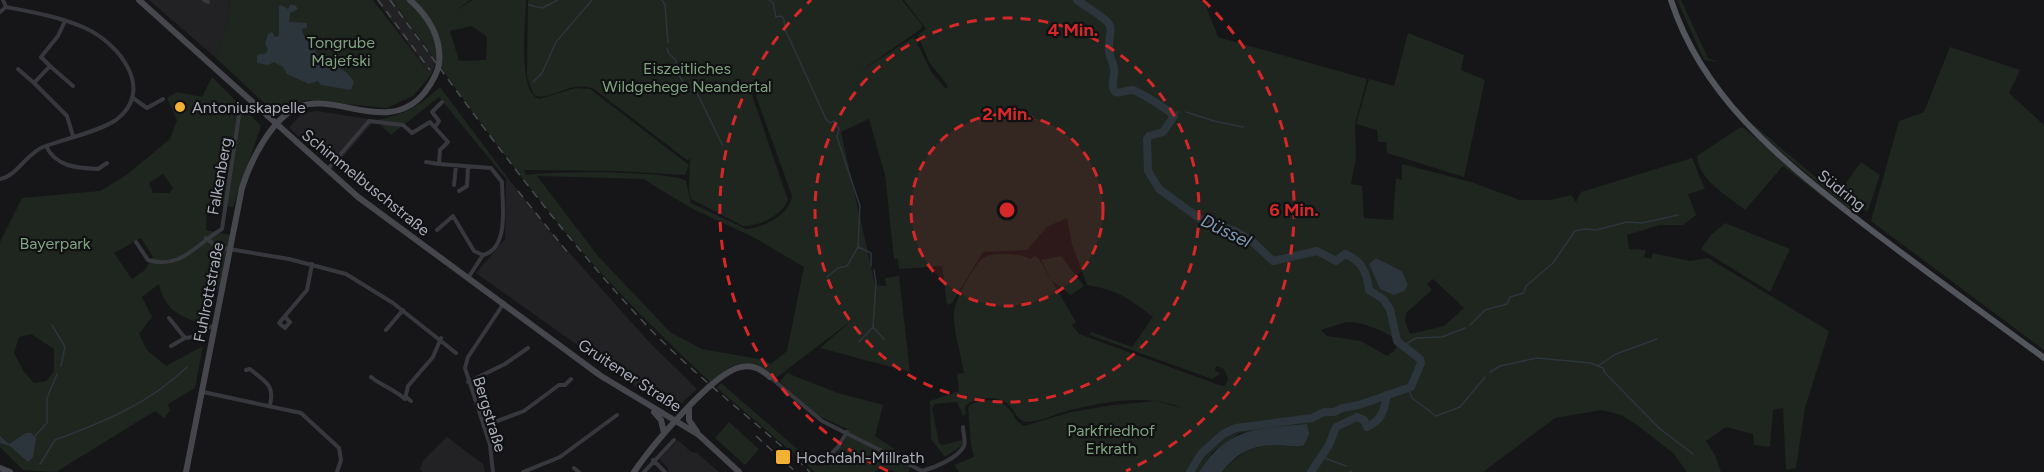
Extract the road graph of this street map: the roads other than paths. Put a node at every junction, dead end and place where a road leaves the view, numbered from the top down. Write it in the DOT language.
graph roads {
  1 [pos="3,0"];
  2 [pos="139,0"];
  3 [pos="410,0"];
  4 [pos="1671,0"];
  5 [pos="6,7"];
  6 [pos="0,12"];
  7 [pos="65,21"];
  8 [pos="50,66"];
  9 [pos="18,69"];
  10 [pos="34,83"];
  11 [pos="74,86"];
  12 [pos="133,98"];
  13 [pos="163,99"];
  14 [pos="442,102"];
  15 [pos="240,109"];
  16 [pos="277,126"];
  17 [pos="435,127"];
  18 [pos="73,136"];
  19 [pos="46,146"];
  20 [pos="426,162"];
  21 [pos="107,163"];
  22 [pos="439,164"];
  23 [pos="456,165"];
  24 [pos="468,166"];
  25 [pos="326,170"];
  26 [pos="0,179"];
  27 [pos="454,185"];
  28 [pos="459,190"];
  29 [pos="437,230"];
  30 [pos="206,238"];
  31 [pos="136,242"];
  32 [pos="231,248"];
  33 [pos="483,255"];
  34 [pos="312,264"];
  35 [pos="468,278"];
  36 [pos="504,303"];
  37 [pos="403,310"];
  38 [pos="285,317"];
  39 [pos="169,318"];
  40 [pos="216,326"];
  41 [pos="386,330"];
  42 [pos="185,338"];
  43 [pos="441,338"];
  44 [pos="171,346"];
  45 [pos="528,348"];
  46 [pos="456,353"];
  47 [pos="2044,358"];
  48 [pos="246,370"];
  49 [pos="371,377"];
  50 [pos="770,377"];
  51 [pos="571,379"];
  52 [pos="468,382"];
  53 [pos="203,392"];
  54 [pos="406,397"];
  55 [pos="411,401"];
  56 [pos="270,405"];
  57 [pos="651,408"];
  58 [pos="689,408"];
  59 [pos="617,415"];
  60 [pos="675,421"];
  61 [pos="484,426"];
  62 [pos="963,427"];
  63 [pos="847,432"];
  64 [pos="664,433"];
  65 [pos="699,435"];
  66 [pos="674,440"];
  67 [pos="818,458"];
  68 [pos="653,460"];
  69 [pos="0,468"];
  70 [pos="574,468"];
  71 [pos="915,470"];
  72 [pos="10,472"];
  73 [pos="186,472"];
  74 [pos="337,472"];
  75 [pos="493,472"];
  76 [pos="523,472"];
  77 [pos="579,472"];
  78 [pos="634,472"];
  79 [pos="644,472"];
  80 [pos="665,472"];
  81 [pos="739,472"];
  1 -- 5 [label="street"];
  2 -- 16 [label="main road, Schimmelbuschstraße"];
  3 -- 16 [label="main road, Fuhlrottstraße"];
  4 -- 47 [label="main road, Südring"];
  5 -- 6 [label="street"];
  5 -- 7 [label="street"];
  7 -- 8 [label="street"];
  7 -- 12 [label="street"];
  8 -- 10 [label="street"];
  8 -- 11 [label="street"];
  9 -- 10 [label="street"];
  10 -- 18 [label="street"];
  12 -- 13 [label="street"];
  12 -- 18 [label="street"];
  14 -- 17 [label="street"];
  15 -- 30 [label="street, Falkenberg"];
  16 -- 25 [label="main road, Schimmelbuschstraße"];
  16 -- 32 [label="main road, Fuhlrottstraße"];
  17 -- 22 [label="street"];
  17 -- 25 [label="street"];
  18 -- 19 [label="street"];
  19 -- 21 [label="street"];
  19 -- 26 [label="street"];
  20 -- 22 [label="street"];
  22 -- 23 [label="street"];
  23 -- 24 [label="street"];
  23 -- 27 [label="street"];
  24 -- 28 [label="street"];
  24 -- 33 [label="street"];
  25 -- 35 [label="main road, Schimmelbuschstraße"];
  29 -- 33 [label="street"];
  30 -- 31 [label="street, Falkenberg"];
  30 -- 32 [label="street, Falkenberg"];
  32 -- 34 [label="street, Falkenberg"];
  32 -- 40 [label="main road, Fuhlrottstraße"];
  33 -- 35 [label="street"];
  34 -- 37 [label="street, Falkenberg"];
  34 -- 38 [label="street"];
  35 -- 36 [label="main road, Schimmelbuschstraße"];
  36 -- 52 [label="street, Bergstraße"];
  36 -- 57 [label="main road, Gruitener Straße"];
  37 -- 41 [label="street"];
  37 -- 43 [label="street, Falkenberg"];
  39 -- 42 [label="street"];
  40 -- 42 [label="street"];
  40 -- 53 [label="main road, Fuhlrottstraße"];
  42 -- 44 [label="street"];
  43 -- 46 [label="street, Falkenberg"];
  43 -- 54 [label="street"];
  45 -- 52 [label="street"];
  48 -- 56 [label="street"];
  49 -- 54 [label="street"];
  50 -- 58 [label="main road"];
  50 -- 63 [label="street"];
  51 -- 61 [label="street"];
  52 -- 61 [label="street, Bergstraße"];
  53 -- 56 [label="street"];
  53 -- 73 [label="main road, Fuhlrottstraße"];
  54 -- 55 [label="street"];
  56 -- 74 [label="street"];
  57 -- 60 [label="main road, Gruitener Straße"];
  57 -- 64 [label="main road"];
  58 -- 60 [label="main road"];
  58 -- 65 [label="main road"];
  59 -- 76 [label="street"];
  60 -- 64 [label="main road"];
  60 -- 65 [label="main road, Gruitener Straße"];
  61 -- 75 [label="street, Bergstraße"];
  62 -- 71 [label="street"];
  63 -- 67 [label="street"];
  63 -- 71 [label="street"];
  64 -- 78 [label="main road"];
  65 -- 81 [label="main road, Gruitener Straße"];
  66 -- 68 [label="street"];
  68 -- 79 [label="street"];
  68 -- 80 [label="street"];
  69 -- 72 [label="main road"];
  70 -- 77 [label="street"];
}
